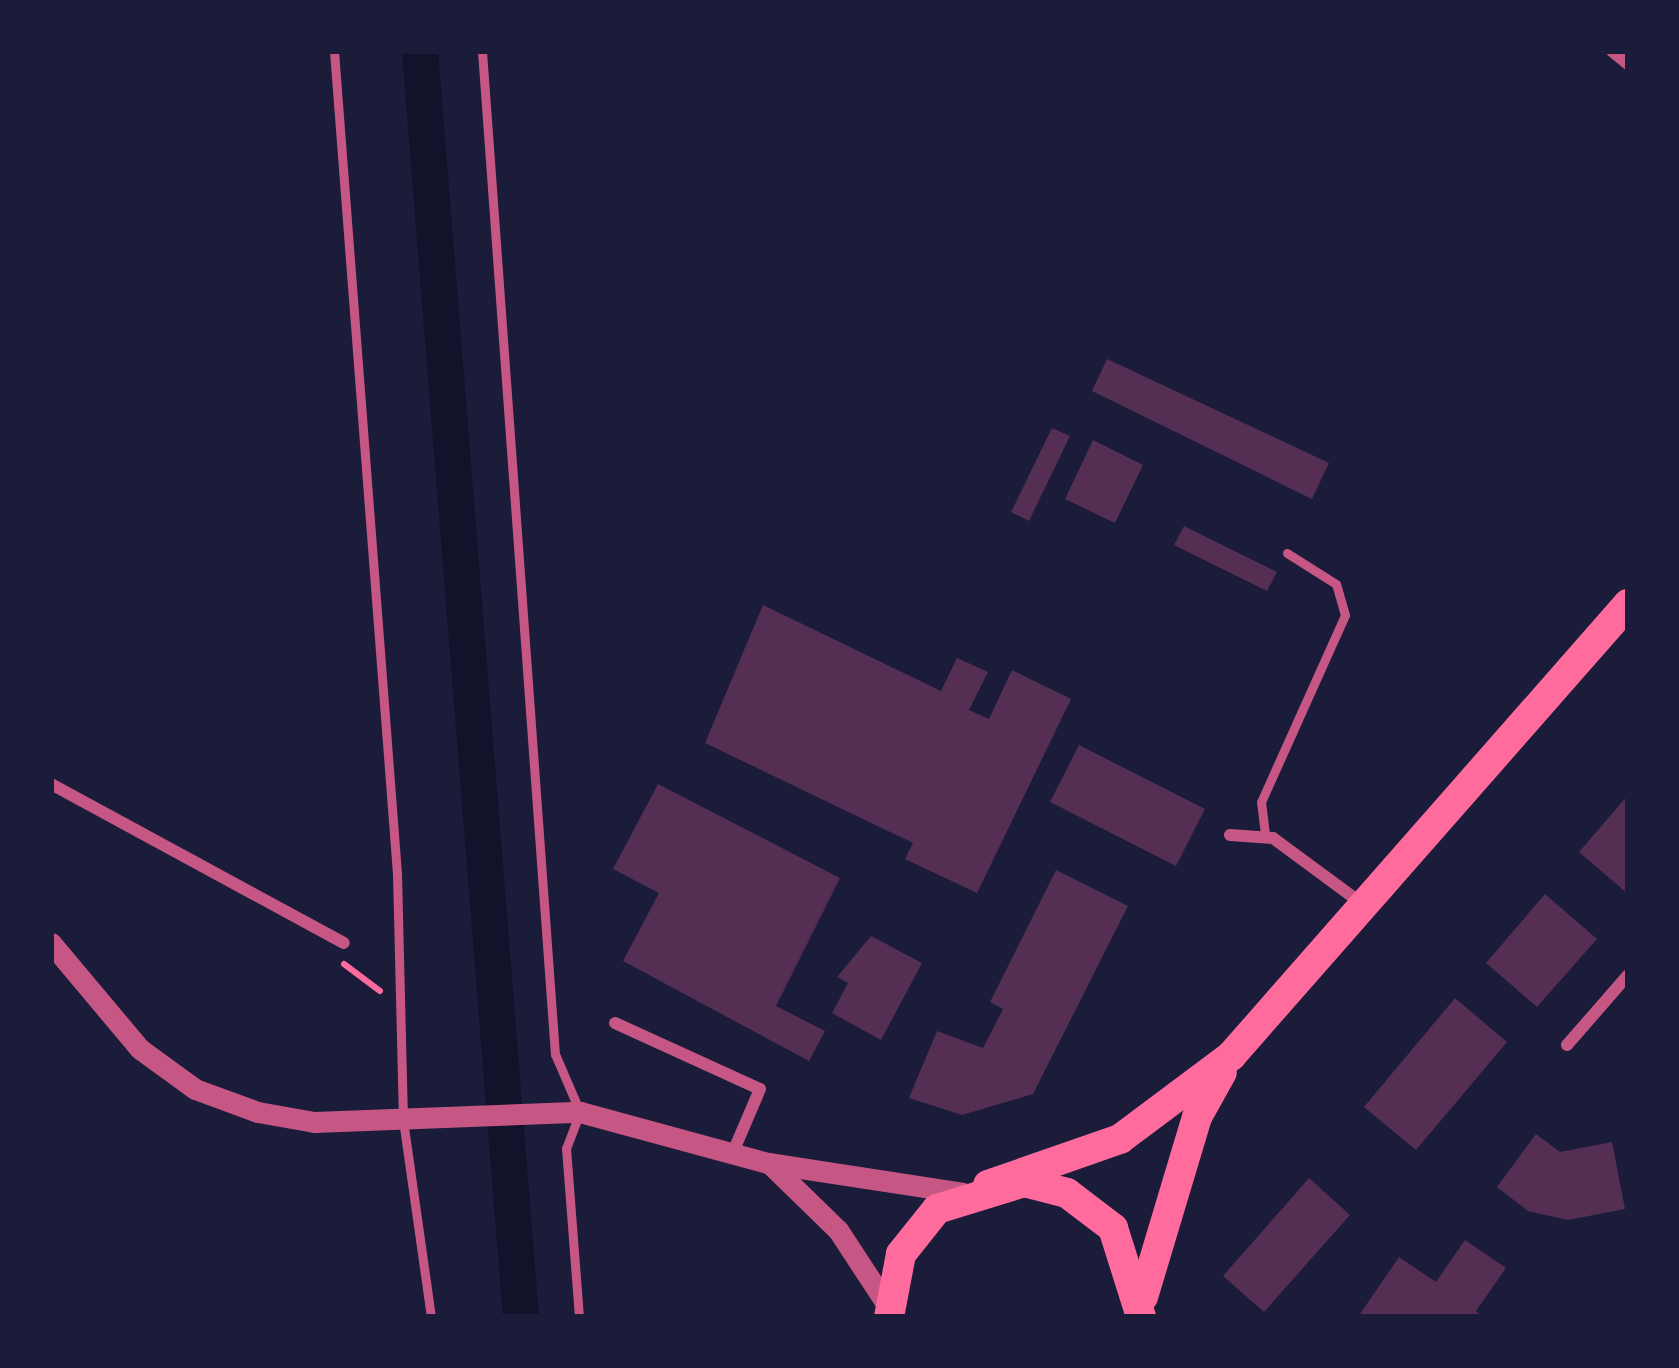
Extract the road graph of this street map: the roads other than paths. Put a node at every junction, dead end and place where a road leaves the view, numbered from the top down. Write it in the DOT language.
graph roads {
  1 [pos="334,51"];
  2 [pos="482,51"];
  3 [pos="1612,51"];
  4 [pos="1628,64"];
  5 [pos="1287,553"];
  6 [pos="1628,604"];
  7 [pos="51,784"];
  8 [pos="1265,834"];
  9 [pos="1230,835"];
  10 [pos="1365,906"];
  11 [pos="340,941"];
  12 [pos="51,944"];
  13 [pos="1628,975"];
  14 [pos="615,1023"];
  15 [pos="1568,1046"];
  16 [pos="1231,1056"];
  17 [pos="580,1112"];
  18 [pos="403,1120"];
  19 [pos="734,1150"];
  20 [pos="768,1163"];
  21 [pos="975,1189"];
  22 [pos="1142,1309"];
  23 [pos="889,1312"];
  24 [pos="431,1317"];
  25 [pos="579,1317"];
  1 -- 18 [label="lane"];
  2 -- 17 [label="lane"];
  3 -- 4 [label="street"];
  5 -- 8 [label="lane"];
  6 -- 10 [label="main road"];
  7 -- 11 [label="street"];
  8 -- 9 [label="street"];
  8 -- 10 [label="street"];
  10 -- 16 [label="main road"];
  12 -- 18 [label="street"];
  13 -- 15 [label="street"];
  14 -- 19 [label="street"];
  16 -- 21 [label="main road"];
  16 -- 22 [label="main road"];
  17 -- 18 [label="street"];
  17 -- 19 [label="street"];
  17 -- 25 [label="lane"];
  18 -- 24 [label="lane"];
  19 -- 20 [label="street"];
  20 -- 21 [label="street"];
  20 -- 23 [label="street"];
  21 -- 22 [label="main road"];
  21 -- 23 [label="main road"];
}
